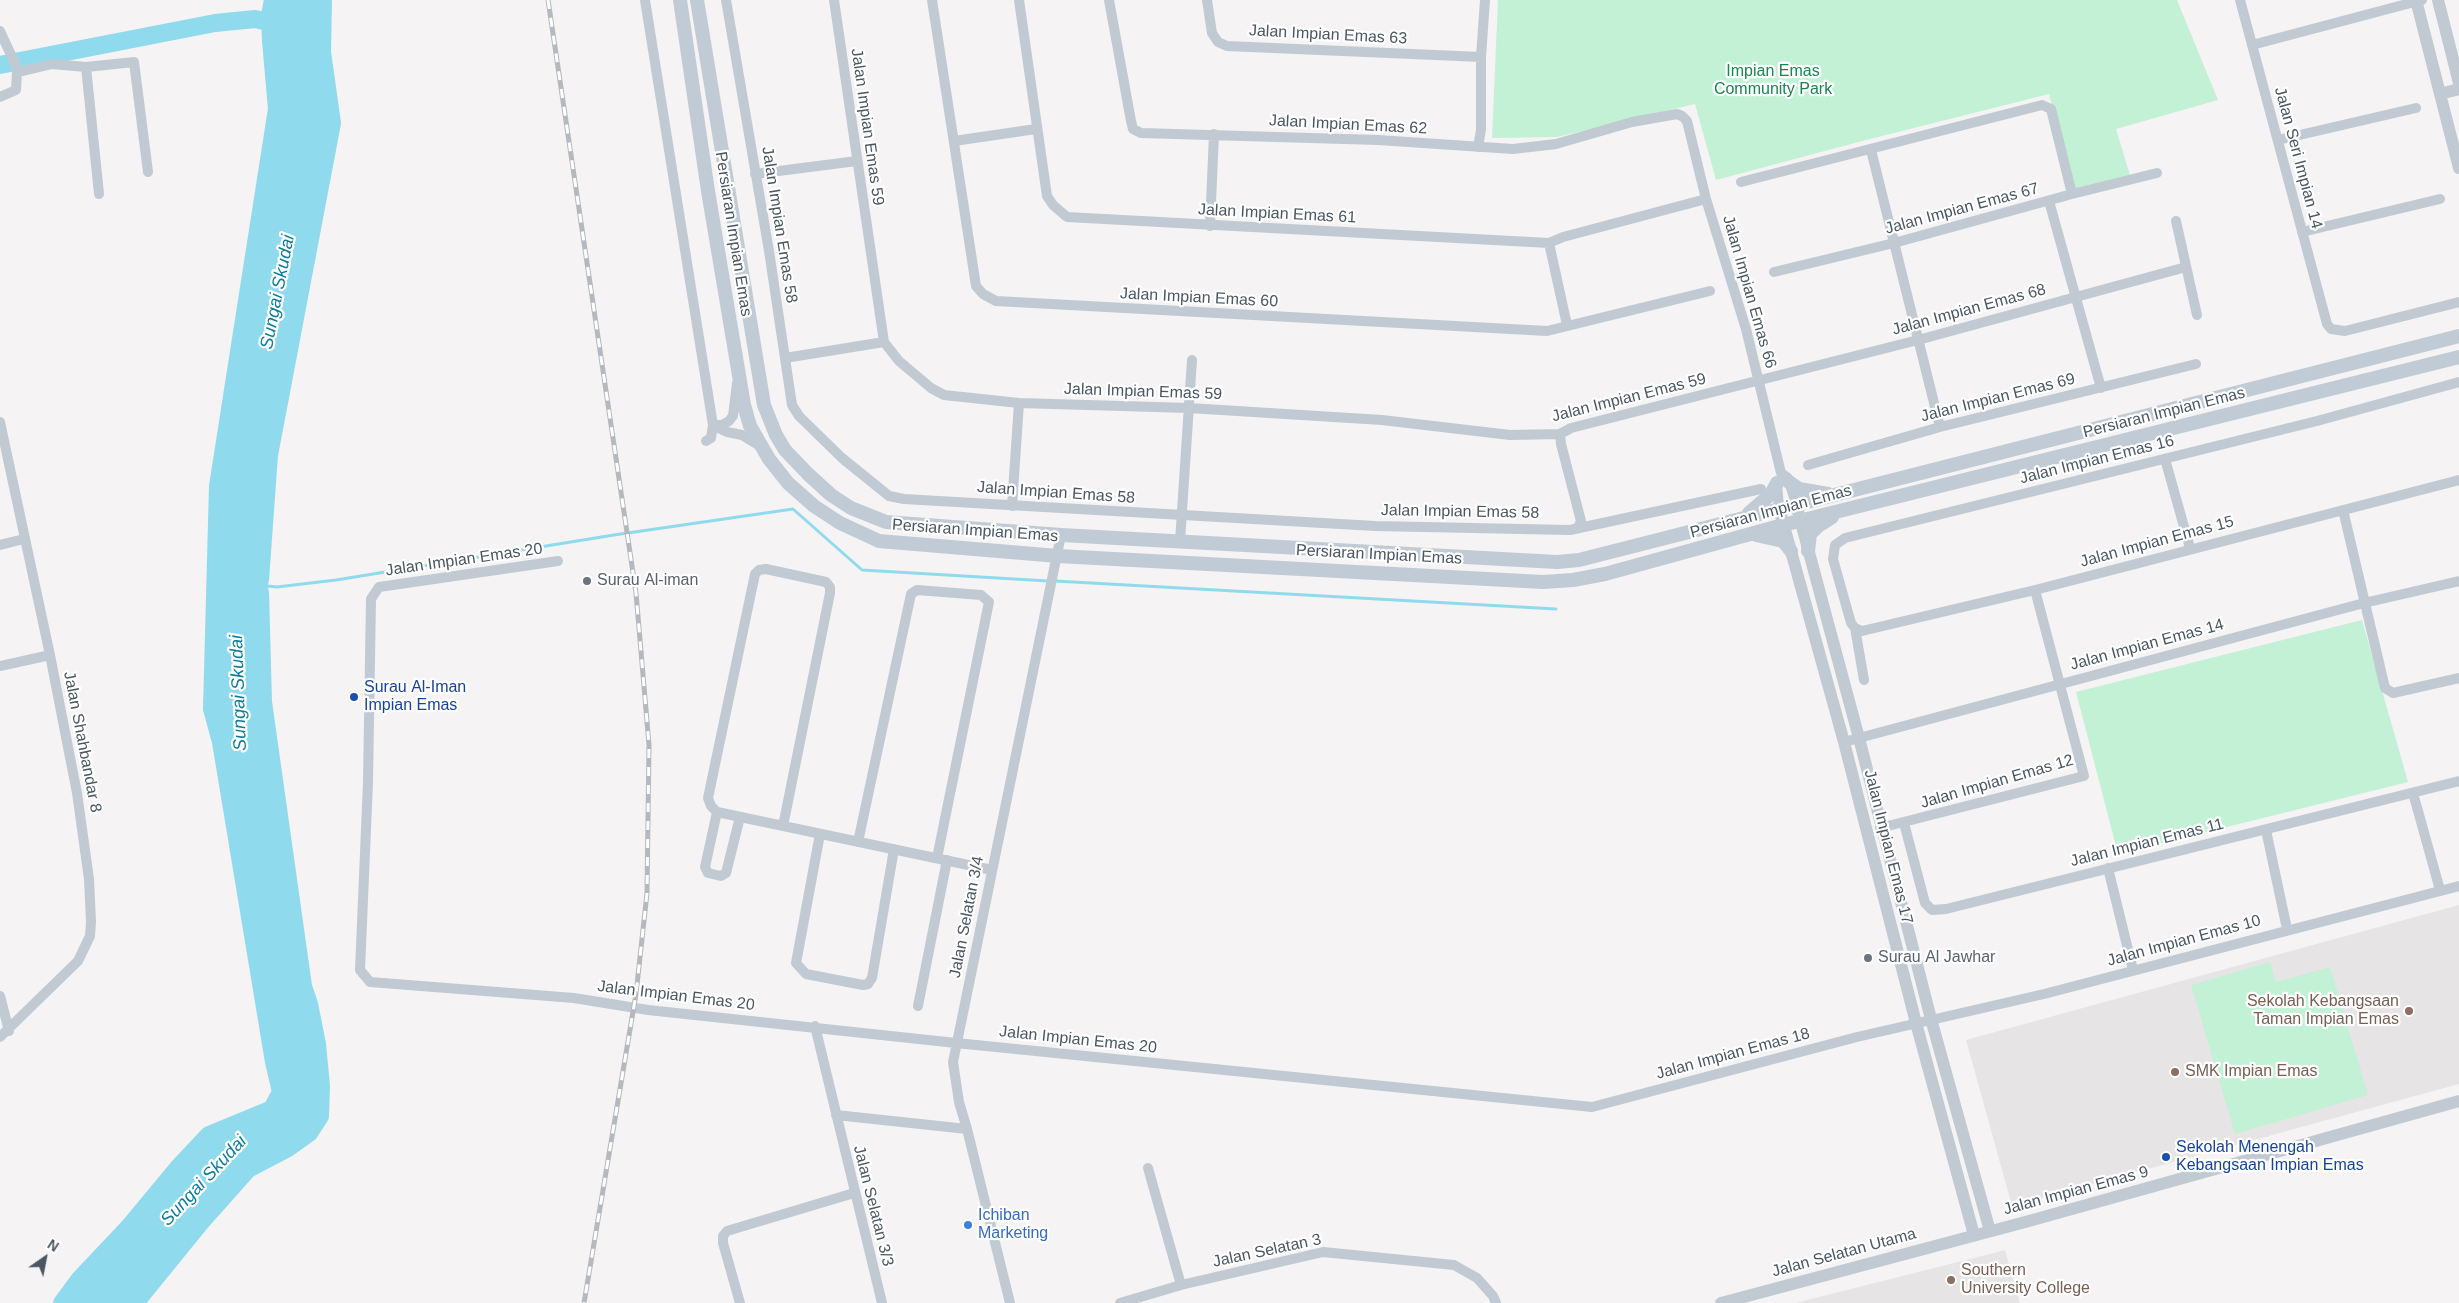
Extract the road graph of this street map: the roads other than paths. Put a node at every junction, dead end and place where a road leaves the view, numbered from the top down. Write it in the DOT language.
graph roads {
  1 [pos="645,0"];
  2 [pos="680,0"];
  3 [pos="697,0"];
  4 [pos="726,0"];
  5 [pos="834,0"];
  6 [pos="932,0"];
  7 [pos="1019,0"];
  8 [pos="1110,0"];
  9 [pos="1207,0"];
  10 [pos="1485,0"];
  11 [pos="2240,0"];
  12 [pos="2418,0"];
  13 [pos="2438,0"];
  14 [pos="0,31"];
  15 [pos="2252,45"];
  16 [pos="1481,57"];
  17 [pos="86,67"];
  18 [pos="16,69"];
  19 [pos="2459,83"];
  20 [pos="2459,89"];
  21 [pos="2440,94"];
  22 [pos="0,97"];
  23 [pos="2416,108"];
  24 [pos="1687,121"];
  25 [pos="1036,129"];
  26 [pos="2455,133"];
  27 [pos="1214,134"];
  28 [pos="2278,140"];
  29 [pos="954,141"];
  30 [pos="1478,147"];
  31 [pos="1871,150"];
  32 [pos="856,161"];
  33 [pos="2459,168"];
  34 [pos="148,172"];
  35 [pos="2157,173"];
  36 [pos="755,174"];
  37 [pos="1741,182"];
  38 [pos="99,194"];
  39 [pos="2072,194"];
  40 [pos="1706,199"];
  41 [pos="2440,199"];
  42 [pos="2050,201"];
  43 [pos="2176,221"];
  44 [pos="1210,226"];
  45 [pos="2302,232"];
  46 [pos="1549,243"];
  47 [pos="1894,243"];
  48 [pos="2186,267"];
  49 [pos="1774,272"];
  50 [pos="1710,291"];
  51 [pos="2076,297"];
  52 [pos="2459,302"];
  53 [pos="2197,315"];
  54 [pos="1567,325"];
  55 [pos="2459,336"];
  56 [pos="1918,340"];
  57 [pos="884,342"];
  58 [pos="2459,357"];
  59 [pos="785,358"];
  60 [pos="1192,360"];
  61 [pos="2196,364"];
  62 [pos="738,369"];
  63 [pos="1759,381"];
  64 [pos="2459,382"];
  65 [pos="2100,388"];
  66 [pos="1019,403"];
  67 [pos="1189,408"];
  68 [pos="0,422"];
  69 [pos="713,425"];
  70 [pos="1940,427"];
  71 [pos="1560,434"];
  72 [pos="706,441"];
  73 [pos="763,449"];
  74 [pos="2165,458"];
  75 [pos="1808,465"];
  76 [pos="1782,479"];
  77 [pos="2459,480"];
  78 [pos="1761,489"];
  79 [pos="1836,494"];
  80 [pos="1796,504"];
  81 [pos="1012,506"];
  82 [pos="1779,508"];
  83 [pos="1843,510"];
  84 [pos="2343,510"];
  85 [pos="1182,516"];
  86 [pos="1742,518"];
  87 [pos="1800,521"];
  88 [pos="1783,525"];
  89 [pos="1578,528"];
  90 [pos="1753,534"];
  91 [pos="1061,536"];
  92 [pos="24,538"];
  93 [pos="1180,541"];
  94 [pos="0,545"];
  95 [pos="2190,548"];
  96 [pos="1791,551"];
  97 [pos="1808,551"];
  98 [pos="1058,556"];
  99 [pos="558,561"];
  100 [pos="2459,581"];
  101 [pos="2035,590"];
  102 [pos="2364,603"];
  103 [pos="1859,630"];
  104 [pos="50,655"];
  105 [pos="0,666"];
  106 [pos="2459,678"];
  107 [pos="1864,680"];
  108 [pos="2061,684"];
  109 [pos="1859,738"];
  110 [pos="1844,742"];
  111 [pos="2459,781"];
  112 [pos="2413,793"];
  113 [pos="717,812"];
  114 [pos="740,816"];
  115 [pos="1904,823"];
  116 [pos="783,826"];
  117 [pos="1880,828"];
  118 [pos="2266,830"];
  119 [pos="820,834"];
  120 [pos="858,842"];
  121 [pos="894,849"];
  122 [pos="942,859"];
  123 [pos="2108,868"];
  124 [pos="992,870"];
  125 [pos="2459,886"];
  126 [pos="2440,890"];
  127 [pos="2287,929"];
  128 [pos="2133,970"];
  129 [pos="0,996"];
  130 [pos="918,1006"];
  131 [pos="1931,1019"];
  132 [pos="1916,1023"];
  133 [pos="815,1026"];
  134 [pos="4,1034"];
  135 [pos="956,1043"];
  136 [pos="2459,1101"];
  137 [pos="1557,1103"];
  138 [pos="836,1115"];
  139 [pos="967,1128"];
  140 [pos="1148,1168"];
  141 [pos="854,1193"];
  142 [pos="1990,1231"];
  143 [pos="1974,1235"];
  144 [pos="1181,1285"];
  145 [pos="740,1303"];
  146 [pos="882,1303"];
  147 [pos="1010,1303"];
  148 [pos="1120,1303"];
  149 [pos="1496,1303"];
  150 [pos="1721,1303"];
  1 -- 69 [label="street"];
  2 -- 62 [label="main road, Persiaran Impian Emas"];
  3 -- 91 [label="main road, Persiaran Impian Emas"];
  4 -- 36 [label="street, Jalan Impian Emas 58"];
  5 -- 32 [label="street, Jalan Impian Emas 59"];
  6 -- 29 [label="street, Jalan Impian Emas 60"];
  7 -- 25 [label="street, Jalan Impian Emas 61"];
  8 -- 27 [label="street, Jalan Impian Emas 62"];
  9 -- 16 [label="street, Jalan Impian Emas 63"];
  10 -- 16 [label="street"];
  11 -- 15 [label="street, Jalan Seri Impian 14"];
  12 -- 15 [label="street"];
  12 -- 21 [label="street"];
  13 -- 19 [label="street"];
  14 -- 18 [label="street"];
  15 -- 28 [label="street, Jalan Seri Impian 14"];
  16 -- 30 [label="street"];
  17 -- 18 [label="street"];
  17 -- 34 [label="street"];
  17 -- 38 [label="street"];
  18 -- 22 [label="street"];
  20 -- 21 [label="street"];
  21 -- 26 [label="street"];
  23 -- 28 [label="street"];
  24 -- 30 [label="street, Jalan Impian Emas 62"];
  24 -- 40 [label="street, Jalan Impian Emas 66"];
  25 -- 29 [label="street"];
  25 -- 44 [label="street, Jalan Impian Emas 61"];
  26 -- 33 [label="street"];
  27 -- 30 [label="street, Jalan Impian Emas 62"];
  27 -- 44 [label="street"];
  28 -- 45 [label="street, Jalan Seri Impian 14"];
  29 -- 54 [label="street, Jalan Impian Emas 60"];
  31 -- 37 [label="street"];
  31 -- 39 [label="street"];
  31 -- 47 [label="street"];
  32 -- 36 [label="street"];
  32 -- 57 [label="street, Jalan Impian Emas 59"];
  35 -- 39 [label="street, Jalan Impian Emas 67"];
  36 -- 59 [label="street, Jalan Impian Emas 58"];
  39 -- 42 [label="street, Jalan Impian Emas 67"];
  40 -- 46 [label="street, Jalan Impian Emas 61"];
  40 -- 63 [label="street, Jalan Impian Emas 66"];
  41 -- 45 [label="street"];
  42 -- 47 [label="street, Jalan Impian Emas 67"];
  42 -- 51 [label="street"];
  43 -- 48 [label="street"];
  44 -- 46 [label="street, Jalan Impian Emas 61"];
  45 -- 52 [label="street, Jalan Seri Impian 14"];
  46 -- 54 [label="street"];
  47 -- 49 [label="street, Jalan Impian Emas 67"];
  47 -- 56 [label="street"];
  48 -- 51 [label="street, Jalan Impian Emas 68"];
  48 -- 53 [label="street"];
  50 -- 54 [label="street, Jalan Impian Emas 60"];
  51 -- 56 [label="street, Jalan Impian Emas 68"];
  51 -- 65 [label="street"];
  55 -- 79 [label="main road, Persiaran Impian Emas"];
  56 -- 63 [label="street, Jalan Impian Emas 68"];
  56 -- 70 [label="street"];
  57 -- 59 [label="street"];
  57 -- 66 [label="street, Jalan Impian Emas 59"];
  58 -- 83 [label="main road, Persiaran Impian Emas"];
  59 -- 81 [label="street, Jalan Impian Emas 58"];
  60 -- 67 [label="street"];
  61 -- 65 [label="street, Jalan Impian Emas 69"];
  62 -- 69 [label="street"];
  62 -- 73 [label="main road, Persiaran Impian Emas"];
  63 -- 71 [label="street, Jalan Impian Emas 59"];
  63 -- 76 [label="street, Jalan Impian Emas 66"];
  64 -- 74 [label="street, Jalan Impian Emas 16"];
  65 -- 70 [label="street, Jalan Impian Emas 69"];
  66 -- 67 [label="street, Jalan Impian Emas 59"];
  66 -- 81 [label="street"];
  67 -- 71 [label="street, Jalan Impian Emas 59"];
  67 -- 85 [label="street"];
  68 -- 92 [label="street, Jalan Shahbandar 8"];
  69 -- 72 [label="street"];
  69 -- 73 [label="street"];
  70 -- 75 [label="street, Jalan Impian Emas 69"];
  71 -- 89 [label="street"];
  73 -- 98 [label="main road, Persiaran Impian Emas"];
  74 -- 95 [label="street"];
  74 -- 103 [label="street, Jalan Impian Emas 16"];
  76 -- 79 [label="main road"];
  76 -- 80 [label="street, Jalan Impian Emas 66"];
  76 -- 82 [label="street, Jalan Impian Emas 66"];
  76 -- 86 [label="main road"];
  77 -- 84 [label="street, Jalan Impian Emas 15"];
  78 -- 89 [label="street, Jalan Impian Emas 58"];
  79 -- 80 [label="main road, Persiaran Impian Emas"];
  80 -- 82 [label="main road, Persiaran Impian Emas"];
  80 -- 87 [label="street, Jalan Impian Emas 17"];
  81 -- 85 [label="street, Jalan Impian Emas 58"];
  82 -- 86 [label="main road, Persiaran Impian Emas"];
  82 -- 88 [label="street, Jalan Impian Emas 17"];
  83 -- 87 [label="main road, Persiaran Impian Emas"];
  83 -- 97 [label="main road"];
  84 -- 95 [label="street, Jalan Impian Emas 15"];
  84 -- 102 [label="street"];
  85 -- 89 [label="street, Jalan Impian Emas 58"];
  85 -- 93 [label="street"];
  86 -- 93 [label="main road, Persiaran Impian Emas"];
  87 -- 88 [label="main road, Persiaran Impian Emas"];
  87 -- 97 [label="street, Jalan Impian Emas 17"];
  88 -- 90 [label="main road, Persiaran Impian Emas"];
  88 -- 96 [label="street, Jalan Impian Emas 17"];
  90 -- 96 [label="main road"];
  90 -- 98 [label="main road, Persiaran Impian Emas"];
  91 -- 93 [label="main road, Persiaran Impian Emas"];
  91 -- 98 [label="street, Jalan Selatan 3/4"];
  92 -- 94 [label="street"];
  92 -- 104 [label="street, Jalan Shahbandar 8"];
  95 -- 101 [label="street, Jalan Impian Emas 15"];
  96 -- 110 [label="street, Jalan Impian Emas 17"];
  97 -- 109 [label="street, Jalan Impian Emas 17"];
  98 -- 124 [label="street, Jalan Selatan 3/4"];
  99 -- 133 [label="street, Jalan Impian Emas 20"];
  100 -- 102 [label="street, Jalan Impian Emas 14"];
  101 -- 103 [label="street, Jalan Impian Emas 15"];
  101 -- 108 [label="street, Jalan Impian Emas 12"];
  102 -- 106 [label="street"];
  102 -- 108 [label="street, Jalan Impian Emas 14"];
  103 -- 107 [label="street, Jalan Impian Emas 16"];
  104 -- 105 [label="street"];
  104 -- 134 [label="street, Jalan Shahbandar 8"];
  108 -- 109 [label="street, Jalan Impian Emas 14"];
  108 -- 115 [label="street, Jalan Impian Emas 12"];
  109 -- 110 [label="street, Jalan Impian Emas 14"];
  109 -- 117 [label="street, Jalan Impian Emas 17"];
  110 -- 132 [label="street, Jalan Impian Emas 17"];
  111 -- 112 [label="street, Jalan Impian Emas 11"];
  112 -- 118 [label="street, Jalan Impian Emas 11"];
  112 -- 126 [label="street"];
  113 -- 114 [label="street"];
  113 -- 114 [label="street"];
  113 -- 116 [label="street"];
  114 -- 116 [label="street"];
  115 -- 117 [label="street, Jalan Impian Emas 12"];
  115 -- 123 [label="street, Jalan Impian Emas 11"];
  116 -- 119 [label="street"];
  117 -- 131 [label="street, Jalan Impian Emas 17"];
  118 -- 123 [label="street, Jalan Impian Emas 11"];
  118 -- 127 [label="street"];
  119 -- 120 [label="street"];
  119 -- 121 [label="street"];
  120 -- 121 [label="street"];
  120 -- 122 [label="street"];
  121 -- 122 [label="street"];
  122 -- 124 [label="street"];
  122 -- 130 [label="street"];
  123 -- 128 [label="street"];
  124 -- 135 [label="street, Jalan Selatan 3/4"];
  125 -- 126 [label="street, Jalan Impian Emas 10"];
  126 -- 127 [label="street, Jalan Impian Emas 10"];
  127 -- 128 [label="street, Jalan Impian Emas 10"];
  128 -- 131 [label="street, Jalan Impian Emas 10"];
  129 -- 134 [label="street"];
  131 -- 132 [label="street, Jalan Impian Emas 10"];
  131 -- 142 [label="street, Jalan Impian Emas 17"];
  132 -- 137 [label="street, Jalan Impian Emas 18"];
  132 -- 143 [label="street, Jalan Impian Emas 17"];
  133 -- 135 [label="street, Jalan Impian Emas 20"];
  133 -- 138 [label="street, Jalan Selatan 3/3"];
  135 -- 137 [label="street, Jalan Impian Emas 20"];
  135 -- 139 [label="street, Jalan Selatan 3/4"];
  136 -- 142 [label="street, Jalan Impian Emas 9"];
  138 -- 139 [label="street"];
  138 -- 141 [label="street, Jalan Selatan 3/3"];
  139 -- 147 [label="street, Jalan Selatan 3/4"];
  140 -- 144 [label="street"];
  141 -- 145 [label="street"];
  141 -- 146 [label="street, Jalan Selatan 3/3"];
  142 -- 143 [label="street, Jalan Impian Emas 9"];
  143 -- 150 [label="street, Jalan Selatan Utama"];
  144 -- 148 [label="street, Jalan Selatan 3"];
  144 -- 149 [label="street, Jalan Selatan 3"];
}
